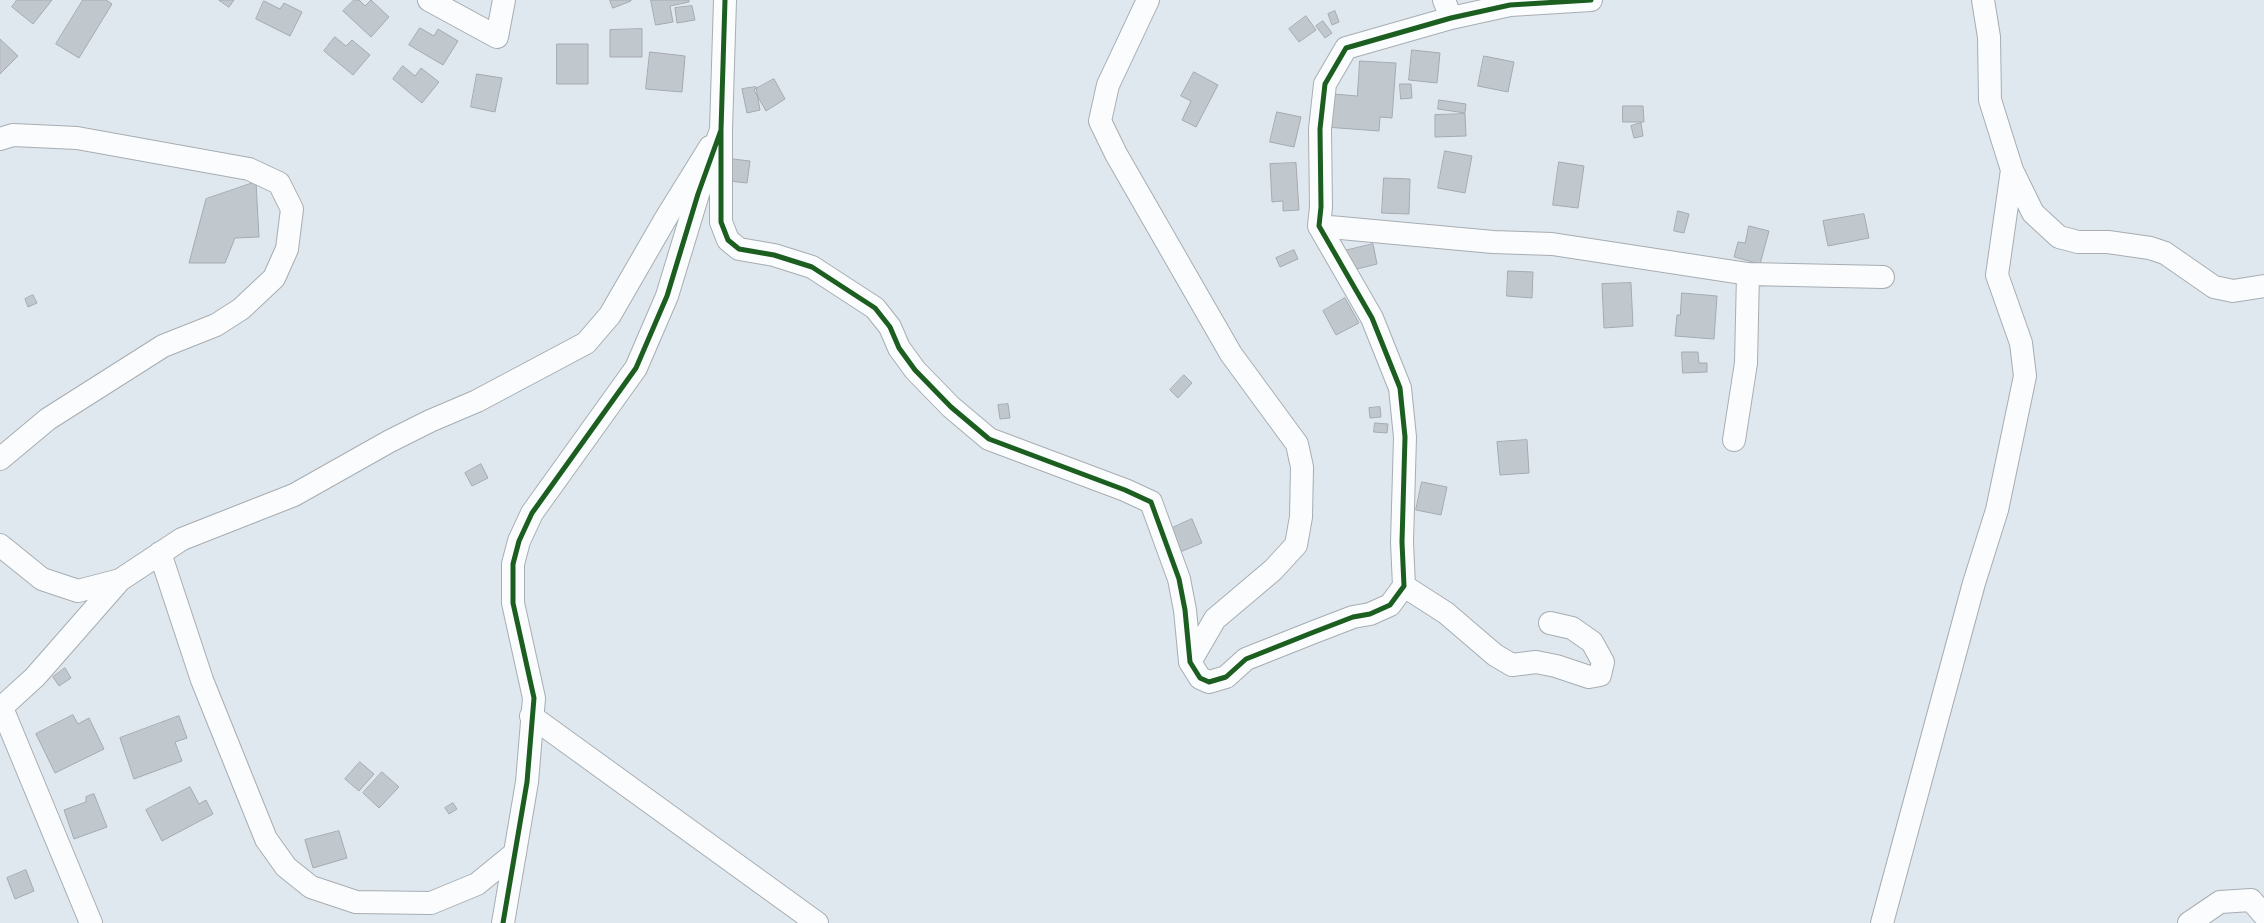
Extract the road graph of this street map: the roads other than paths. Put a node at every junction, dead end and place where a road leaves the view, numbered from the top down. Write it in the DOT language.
graph roads {
  1 [pos="429,0"];
  2 [pos="504,0"];
  3 [pos="725,0"];
  4 [pos="1148,0"];
  5 [pos="1577,0"];
  6 [pos="1983,0"];
  7 [pos="1448,9"];
  8 [pos="721,130"];
  9 [pos="0,139"];
  10 [pos="2012,170"];
  11 [pos="1319,226"];
  12 [pos="1748,274"];
  13 [pos="1883,277"];
  14 [pos="2264,286"];
  15 [pos="1734,440"];
  16 [pos="0,459"];
  17 [pos="0,545"];
  18 [pos="160,553"];
  19 [pos="120,580"];
  20 [pos="1404,586"];
  21 [pos="1550,623"];
  22 [pos="1190,662"];
  23 [pos="1,708"];
  24 [pos="531,716"];
  25 [pos="515,853"];
  26 [pos="2264,915"];
  27 [pos="91,923"];
  28 [pos="503,923"];
  29 [pos="817,923"];
  30 [pos="1882,923"];
  31 [pos="2189,923"];
  1 -- 2 [label="street"];
  3 -- 8 [label="street"];
  4 -- 22 [label="street"];
  5 -- 7 [label="street"];
  6 -- 10 [label="street"];
  7 -- 11 [label="street"];
  8 -- 18 [label="street"];
  8 -- 22 [label="street"];
  8 -- 24 [label="street"];
  9 -- 16 [label="street"];
  10 -- 14 [label="street"];
  10 -- 30 [label="street"];
  11 -- 12 [label="street"];
  11 -- 20 [label="street"];
  12 -- 13 [label="street"];
  12 -- 15 [label="street"];
  17 -- 19 [label="street"];
  18 -- 19 [label="street"];
  18 -- 25 [label="street"];
  19 -- 23 [label="street"];
  20 -- 21 [label="street"];
  20 -- 22 [label="street"];
  23 -- 27 [label="street"];
  24 -- 25 [label="street"];
  24 -- 29 [label="street"];
  25 -- 28 [label="street"];
  26 -- 31 [label="street"];
}
